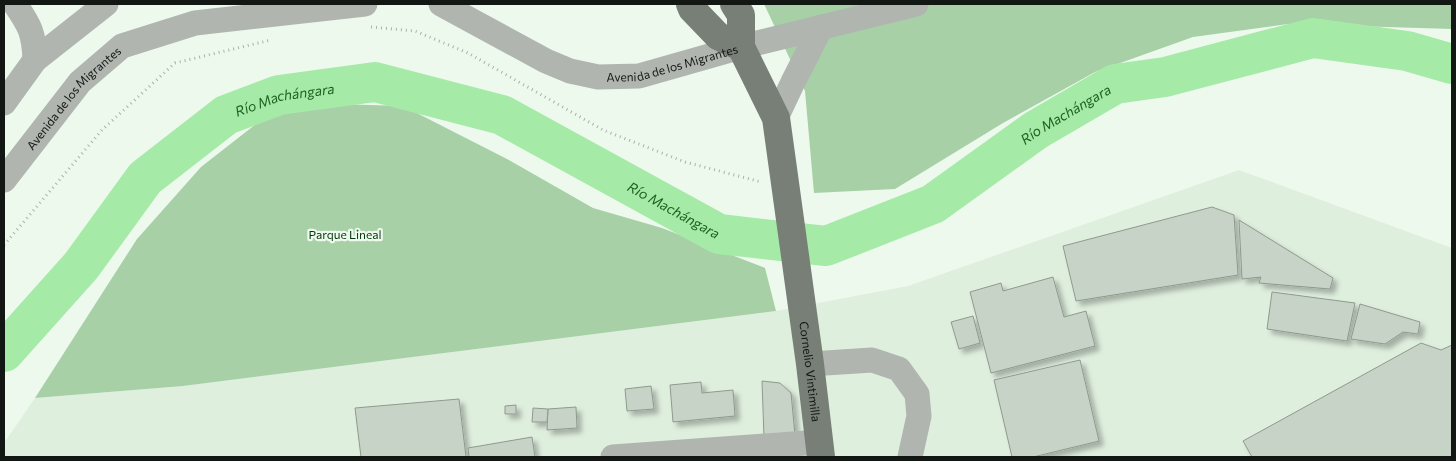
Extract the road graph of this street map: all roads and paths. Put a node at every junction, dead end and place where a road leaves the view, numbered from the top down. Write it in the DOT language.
graph roads {
  1 [pos="15,4"];
  2 [pos="106,4"];
  3 [pos="441,4"];
  4 [pos="690,4"];
  5 [pos="734,4"];
  6 [pos="916,4"];
  7 [pos="363,15"];
  8 [pos="821,27"];
  9 [pos="272,40"];
  10 [pos="741,48"];
  11 [pos="34,60"];
  12 [pos="4,103"];
  13 [pos="778,130"];
  14 [pos="7,167"];
  15 [pos="764,183"];
  16 [pos="4,245"];
  17 [pos="810,364"];
  18 [pos="821,450"];
  19 [pos="763,452"];
  20 [pos="613,457"];
  21 [pos="910,457"];
  1 -- 11 [label="street"];
  2 -- 11 [label="street"];
  3 -- 10 [label="street, Avenida de los Migrantes"];
  4 -- 10 [label="main road"];
  5 -- 10 [label="main road"];
  6 -- 8 [label="street, Avenida de los Migrantes"];
  7 -- 14 [label="street, Avenida de los Migrantes"];
  7 -- 15 [label="path"];
  8 -- 10 [label="street, Avenida de los Migrantes"];
  8 -- 13 [label="street"];
  9 -- 16 [label="path"];
  10 -- 13 [label="main road, Cornelio Vintimilla"];
  11 -- 12 [label="street"];
  13 -- 17 [label="main road, Cornelio Vintimilla"];
  17 -- 18 [label="main road, Cornelio Vintimilla"];
  17 -- 21 [label="street"];
  18 -- 19 [label="street"];
  19 -- 20 [label="street"];
}
